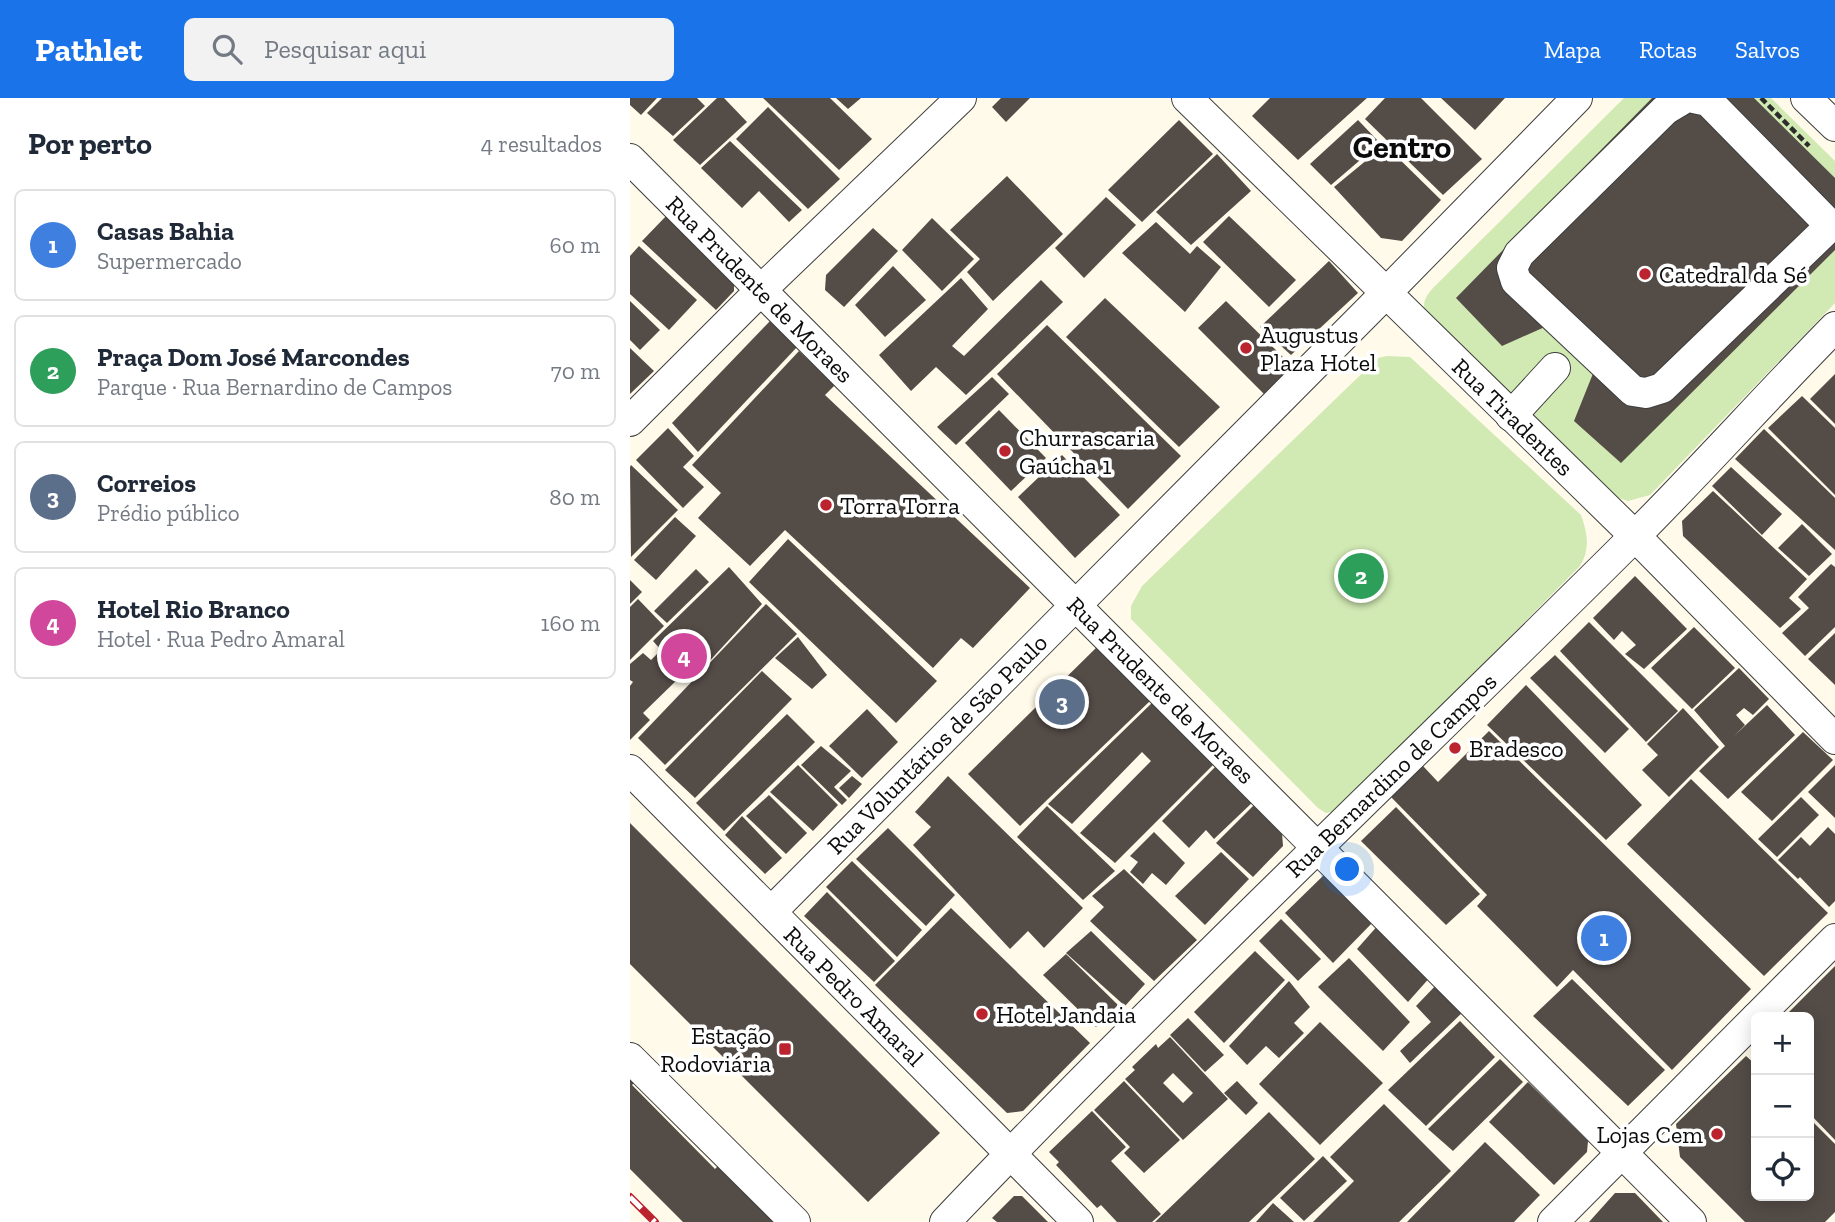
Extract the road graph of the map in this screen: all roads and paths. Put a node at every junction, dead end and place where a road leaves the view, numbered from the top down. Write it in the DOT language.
graph roads {
  1 [pos="961,98"];
  2 [pos="1187,98"];
  3 [pos="1577,98"];
  4 [pos="1685,98"];
  5 [pos="1694,98"];
  6 [pos="1729,98"];
  7 [pos="1761,98"];
  8 [pos="1806,98"];
  9 [pos="1835,126"];
  10 [pos="1805,149"];
  11 [pos="1761,154"];
  12 [pos="630,159"];
  13 [pos="1835,198"];
  14 [pos="760,291"];
  15 [pos="1386,293"];
  16 [pos="1835,327"];
  17 [pos="1555,368"];
  18 [pos="1511,416"];
  19 [pos="630,421"];
  20 [pos="1635,536"];
  21 [pos="1075,604"];
  22 [pos="1835,739"];
  23 [pos="630,770"];
  24 [pos="1317,847"];
  25 [pos="771,912"];
  26 [pos="1835,939"];
  27 [pos="1763,1012"];
  28 [pos="1751,1024"];
  29 [pos="630,1058"];
  30 [pos="1010,1153"];
  31 [pos="1622,1153"];
  32 [pos="795,1222"];
  33 [pos="944,1222"];
  34 [pos="1078,1222"];
  35 [pos="1553,1222"];
  36 [pos="1691,1222"];
  1 -- 14 [label="street"];
  2 -- 15 [label="street, Rua Tiradentes"];
  3 -- 15 [label="street, Rua Voluntários de São Paulo"];
  4 -- 11 [label="street"];
  5 -- 11 [label="street"];
  6 -- 11 [label="street"];
  7 -- 10 [label="path"];
  8 -- 9 [label="street"];
  11 -- 13 [label="street"];
  12 -- 14 [label="street, Rua Prudente de Moraes"];
  14 -- 19 [label="street"];
  14 -- 21 [label="street, Rua Prudente de Moraes"];
  15 -- 18 [label="street, Rua Tiradentes"];
  15 -- 21 [label="street, Rua Voluntários de São Paulo"];
  16 -- 20 [label="street, Rua Bernardino de Campos"];
  17 -- 18 [label="street"];
  18 -- 20 [label="street, Rua Tiradentes"];
  20 -- 22 [label="street, Rua Tiradentes"];
  20 -- 24 [label="street, Rua Bernardino de Campos"];
  21 -- 24 [label="street, Rua Prudente de Moraes"];
  21 -- 25 [label="street, Rua Voluntários de São Paulo"];
  23 -- 25 [label="street, Rua Pedro Amaral"];
  24 -- 30 [label="street, Rua Bernardino de Campos"];
  24 -- 31 [label="street, Rua Prudente de Moraes"];
  25 -- 30 [label="street, Rua Pedro Amaral"];
  26 -- 27 [label="street"];
  28 -- 31 [label="street"];
  29 -- 32 [label="street"];
  30 -- 33 [label="street, Rua Bernardino de Campos"];
  30 -- 34 [label="street, Rua Pedro Amaral"];
  31 -- 35 [label="street"];
  31 -- 36 [label="street, Rua Prudente de Moraes"];
}
